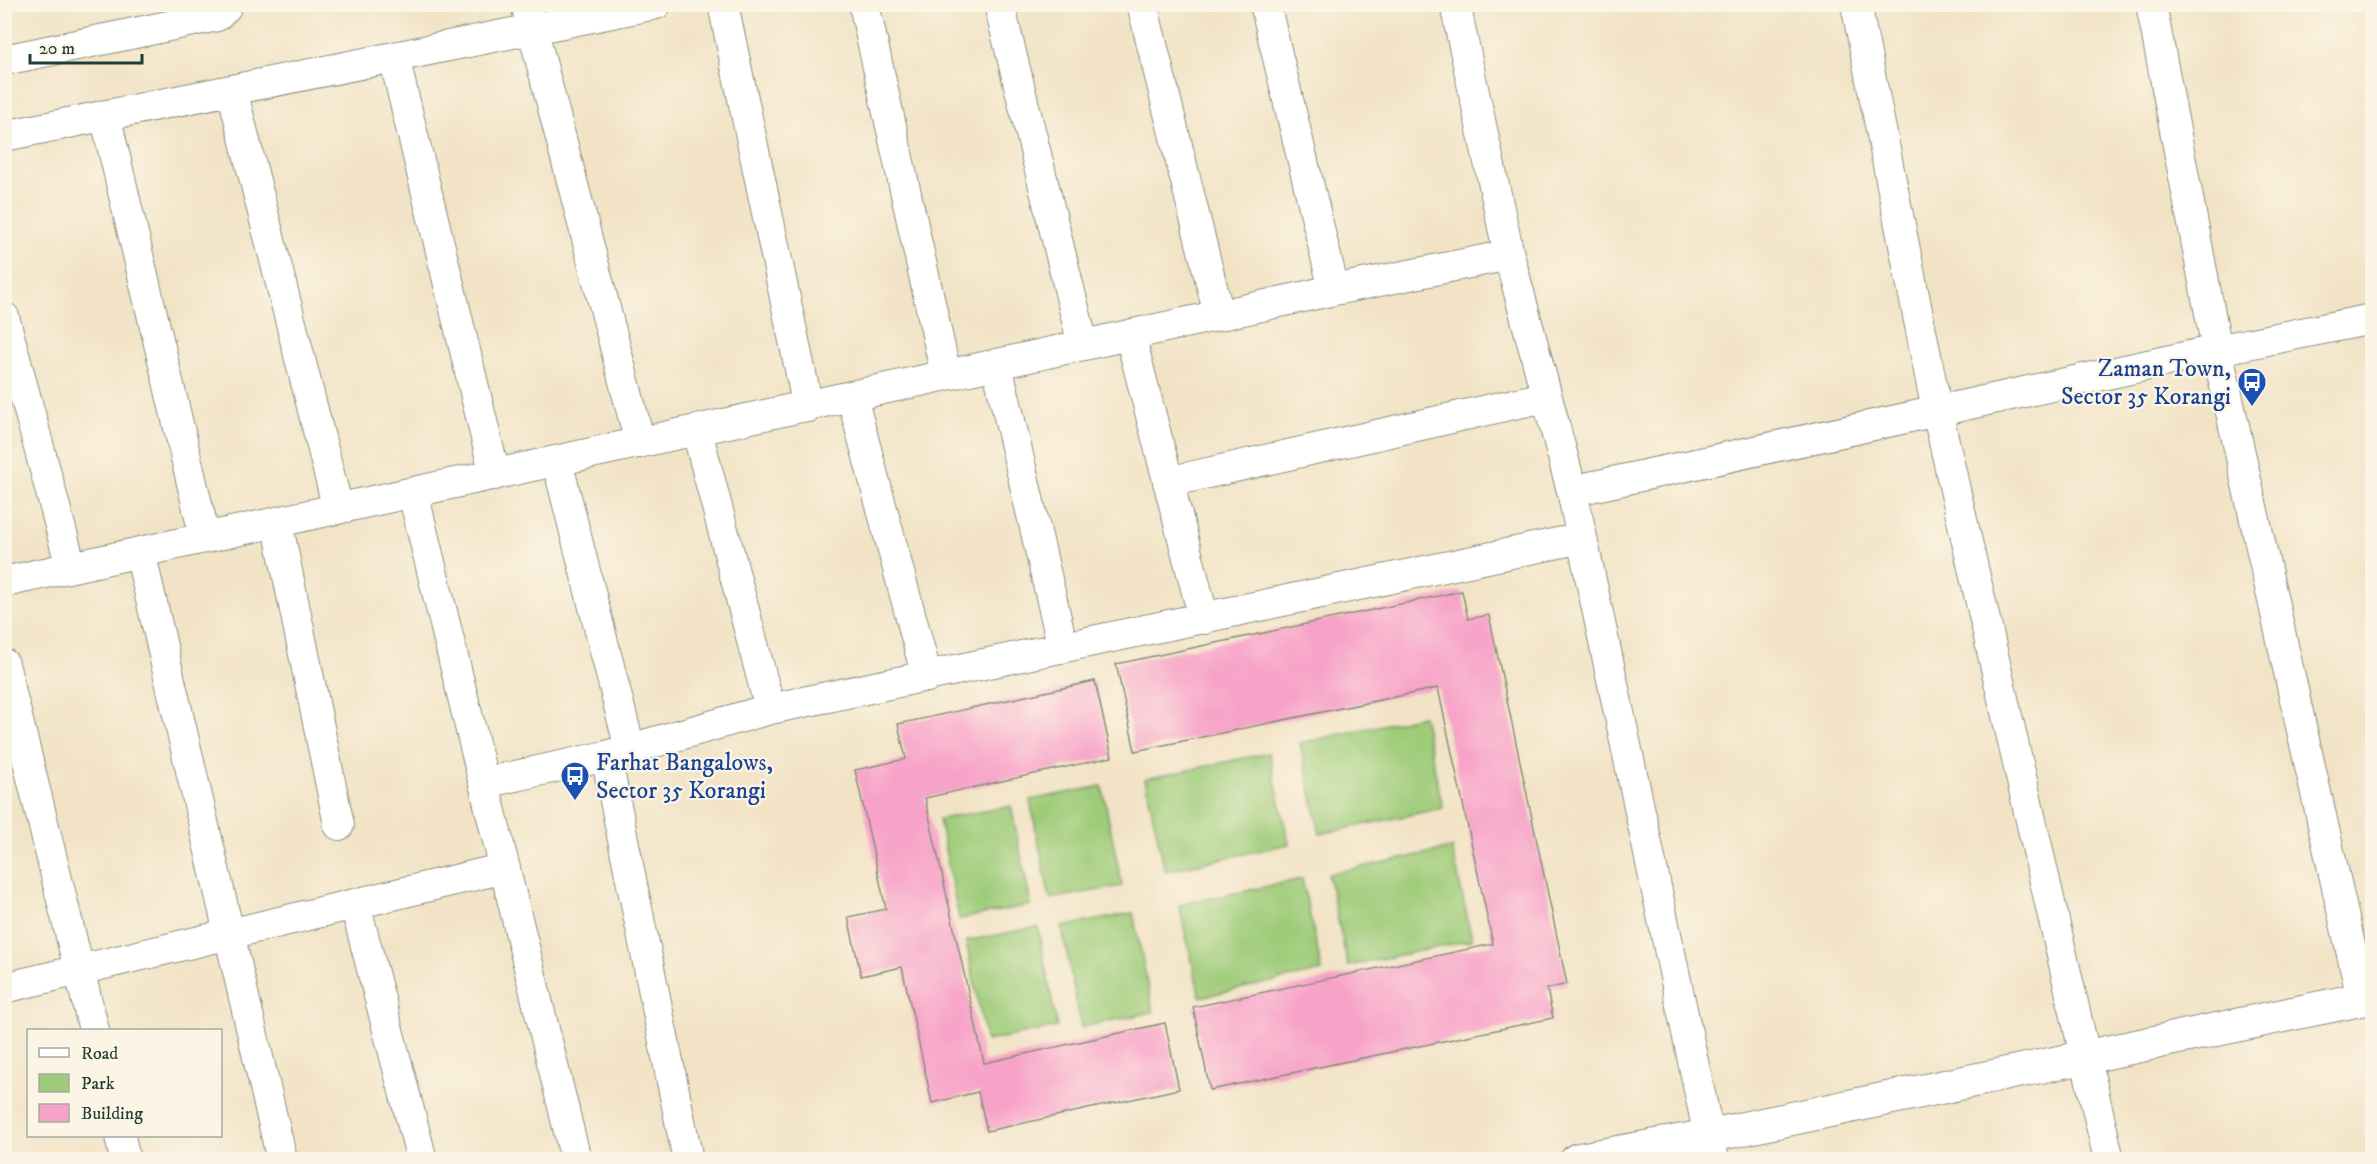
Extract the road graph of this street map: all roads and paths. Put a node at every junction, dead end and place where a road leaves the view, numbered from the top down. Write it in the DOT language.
graph roads {
  1 [pos="226,4"];
  2 [pos="656,4"];
  3 [pos="723,4"];
  4 [pos="864,4"];
  5 [pos="999,4"];
  6 [pos="1142,4"];
  7 [pos="1265,4"];
  8 [pos="1455,4"];
  9 [pos="1856,4"];
  10 [pos="2151,4"];
  11 [pos="590,11"];
  12 [pos="529,18"];
  13 [pos="394,57"];
  14 [pos="4,60"];
  15 [pos="232,90"];
  16 [pos="105,115"];
  17 [pos="4,136"];
  18 [pos="1509,255"];
  19 [pos="1334,290"];
  20 [pos="1219,315"];
  21 [pos="4,317"];
  22 [pos="2373,319"];
  23 [pos="1130,335"];
  24 [pos="1083,345"];
  25 [pos="2217,350"];
  26 [pos="997,365"];
  27 [pos="946,375"];
  28 [pos="852,396"];
  29 [pos="1545,397"];
  30 [pos="808,406"];
  31 [pos="1937,411"];
  32 [pos="697,431"];
  33 [pos="640,443"];
  34 [pos="557,461"];
  35 [pos="495,475"];
  36 [pos="1168,482"];
  37 [pos="1572,491"];
  38 [pos="413,493"];
  39 [pos="338,509"];
  40 [pos="277,522"];
  41 [pos="205,538"];
  42 [pos="1582,538"];
  43 [pos="140,552"];
  44 [pos="71,567"];
  45 [pos="4,582"];
  46 [pos="1204,619"];
  47 [pos="1063,648"];
  48 [pos="4,664"];
  49 [pos="927,677"];
  50 [pos="770,710"];
  51 [pos="618,753"];
  52 [pos="484,783"];
  53 [pos="339,825"];
  54 [pos="505,868"];
  55 [pos="355,904"];
  56 [pos="229,935"];
  57 [pos="80,971"];
  58 [pos="4,988"];
  59 [pos="2367,998"];
  60 [pos="94,1029"];
  61 [pos="2084,1057"];
  62 [pos="120,1137"];
  63 [pos="1711,1148"];
  64 [pos="126,1160"];
  65 [pos="282,1160"];
  66 [pos="422,1160"];
  67 [pos="576,1160"];
  68 [pos="688,1160"];
  69 [pos="1577,1160"];
  70 [pos="2109,1160"];
  1 -- 14 [label="street"];
  2 -- 11 [label="street"];
  3 -- 30 [label="street"];
  4 -- 27 [label="street"];
  5 -- 24 [label="street"];
  6 -- 20 [label="street"];
  7 -- 19 [label="street"];
  8 -- 18 [label="street"];
  9 -- 31 [label="street"];
  10 -- 25 [label="street"];
  11 -- 12 [label="street"];
  12 -- 13 [label="street"];
  12 -- 33 [label="street"];
  13 -- 15 [label="street"];
  13 -- 35 [label="street"];
  15 -- 16 [label="street"];
  15 -- 39 [label="street"];
  16 -- 17 [label="street"];
  16 -- 41 [label="street"];
  18 -- 19 [label="street"];
  18 -- 29 [label="street"];
  19 -- 20 [label="street"];
  20 -- 23 [label="street"];
  21 -- 44 [label="street"];
  22 -- 25 [label="street"];
  23 -- 24 [label="street"];
  23 -- 36 [label="street"];
  24 -- 26 [label="street"];
  25 -- 31 [label="street"];
  25 -- 59 [label="street"];
  26 -- 27 [label="street"];
  26 -- 47 [label="street"];
  27 -- 28 [label="street"];
  28 -- 30 [label="street"];
  28 -- 49 [label="street"];
  29 -- 36 [label="street"];
  29 -- 37 [label="street"];
  30 -- 32 [label="street"];
  31 -- 37 [label="street"];
  31 -- 61 [label="street"];
  32 -- 33 [label="street"];
  32 -- 50 [label="street"];
  33 -- 34 [label="street"];
  34 -- 35 [label="street"];
  34 -- 51 [label="street"];
  35 -- 38 [label="street"];
  36 -- 46 [label="street"];
  37 -- 42 [label="street"];
  38 -- 39 [label="street"];
  38 -- 52 [label="street"];
  39 -- 40 [label="street"];
  40 -- 41 [label="street"];
  40 -- 53 [label="street"];
  41 -- 43 [label="street"];
  42 -- 46 [label="street"];
  42 -- 63 [label="street"];
  43 -- 44 [label="street"];
  43 -- 56 [label="street"];
  44 -- 45 [label="street"];
  46 -- 47 [label="street"];
  47 -- 49 [label="street"];
  48 -- 57 [label="street"];
  49 -- 50 [label="street"];
  50 -- 51 [label="street"];
  51 -- 52 [label="street"];
  51 -- 68 [label="street"];
  52 -- 54 [label="street"];
  54 -- 55 [label="street"];
  54 -- 67 [label="street"];
  55 -- 56 [label="street"];
  55 -- 66 [label="street"];
  56 -- 57 [label="street"];
  56 -- 65 [label="street"];
  57 -- 58 [label="street"];
  57 -- 60 [label="street"];
  59 -- 61 [label="street"];
  61 -- 63 [label="street"];
  61 -- 70 [label="street"];
  62 -- 64 [label="street"];
  63 -- 69 [label="street"];
}
